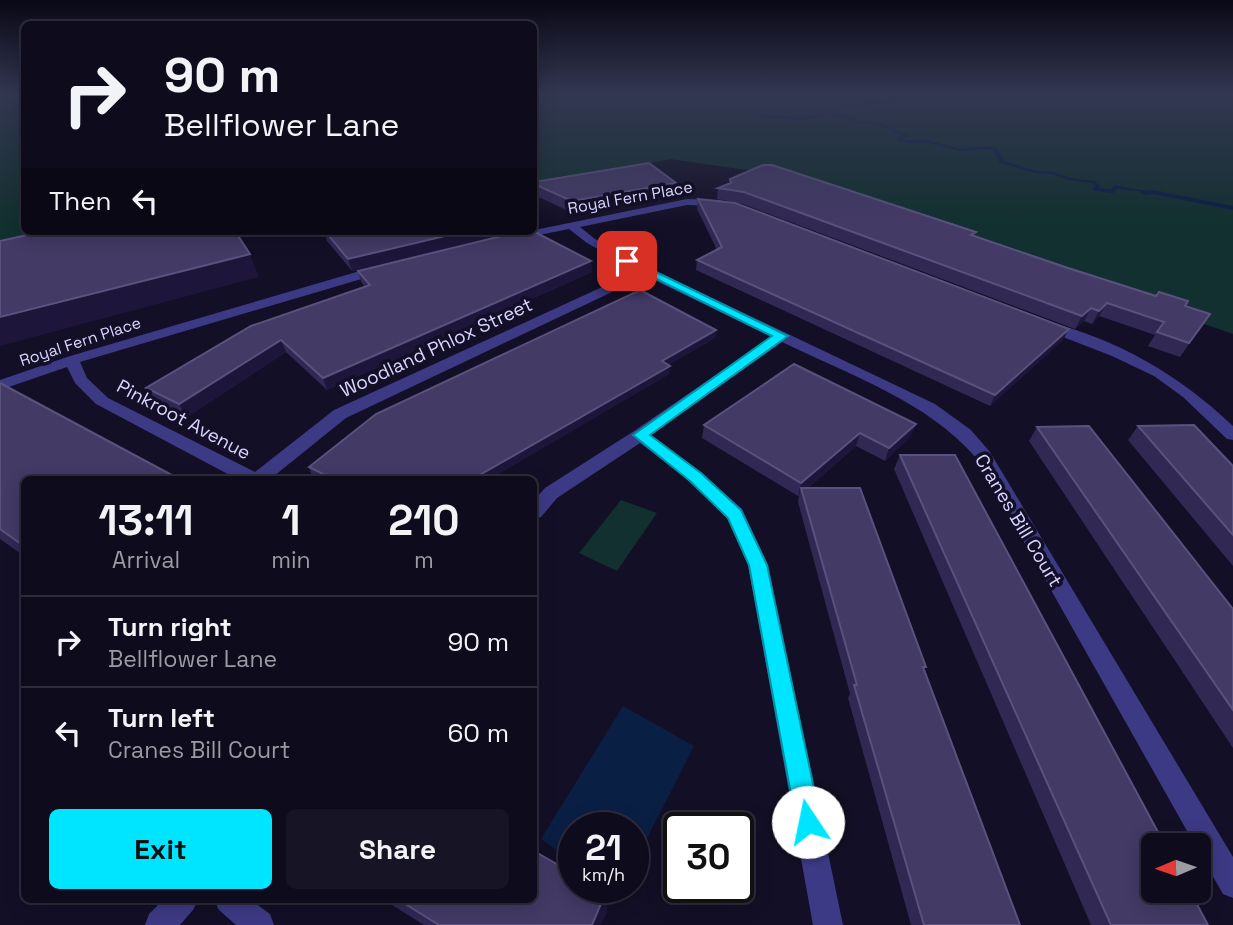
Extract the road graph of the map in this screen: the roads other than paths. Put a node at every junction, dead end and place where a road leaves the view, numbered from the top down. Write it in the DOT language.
graph roads {
  1 [pos="738,208"];
  2 [pos="571,225"];
  3 [pos="537,232"];
  4 [pos="524,235"];
  5 [pos="505,239"];
  6 [pos="397,265"];
  7 [pos="646,271"];
  8 [pos="1038,322"];
  9 [pos="781,336"];
  10 [pos="72,360"];
  11 [pos="0,385"];
  12 [pos="640,435"];
  13 [pos="1233,435"];
  14 [pos="248,476"];
  15 [pos="261,476"];
  16 [pos="537,509"];
  17 [pos="1233,884"];
  18 [pos="180,903"];
  19 [pos="233,903"];
  20 [pos="160,925"];
  21 [pos="259,925"];
  22 [pos="828,925"];
  1 -- 2 [label="street, Royal Fern Place"];
  2 -- 3 [label="street, Royal Fern Place"];
  2 -- 7 [label="street, Cranes Bill Court"];
  4 -- 5 [label="street, Royal Fern Place"];
  6 -- 10 [label="street, Royal Fern Place"];
  7 -- 9 [label="street, Cranes Bill Court"];
  7 -- 15 [label="street, Woodland Phlox Street"];
  8 -- 13 [label="street"];
  9 -- 12 [label="street"];
  9 -- 17 [label="street, Cranes Bill Court"];
  10 -- 11 [label="street, Royal Fern Place"];
  10 -- 14 [label="street, Pinkroot Avenue"];
  12 -- 16 [label="street"];
  12 -- 22 [label="street"];
  18 -- 20 [label="street"];
  19 -- 21 [label="street"];
}
